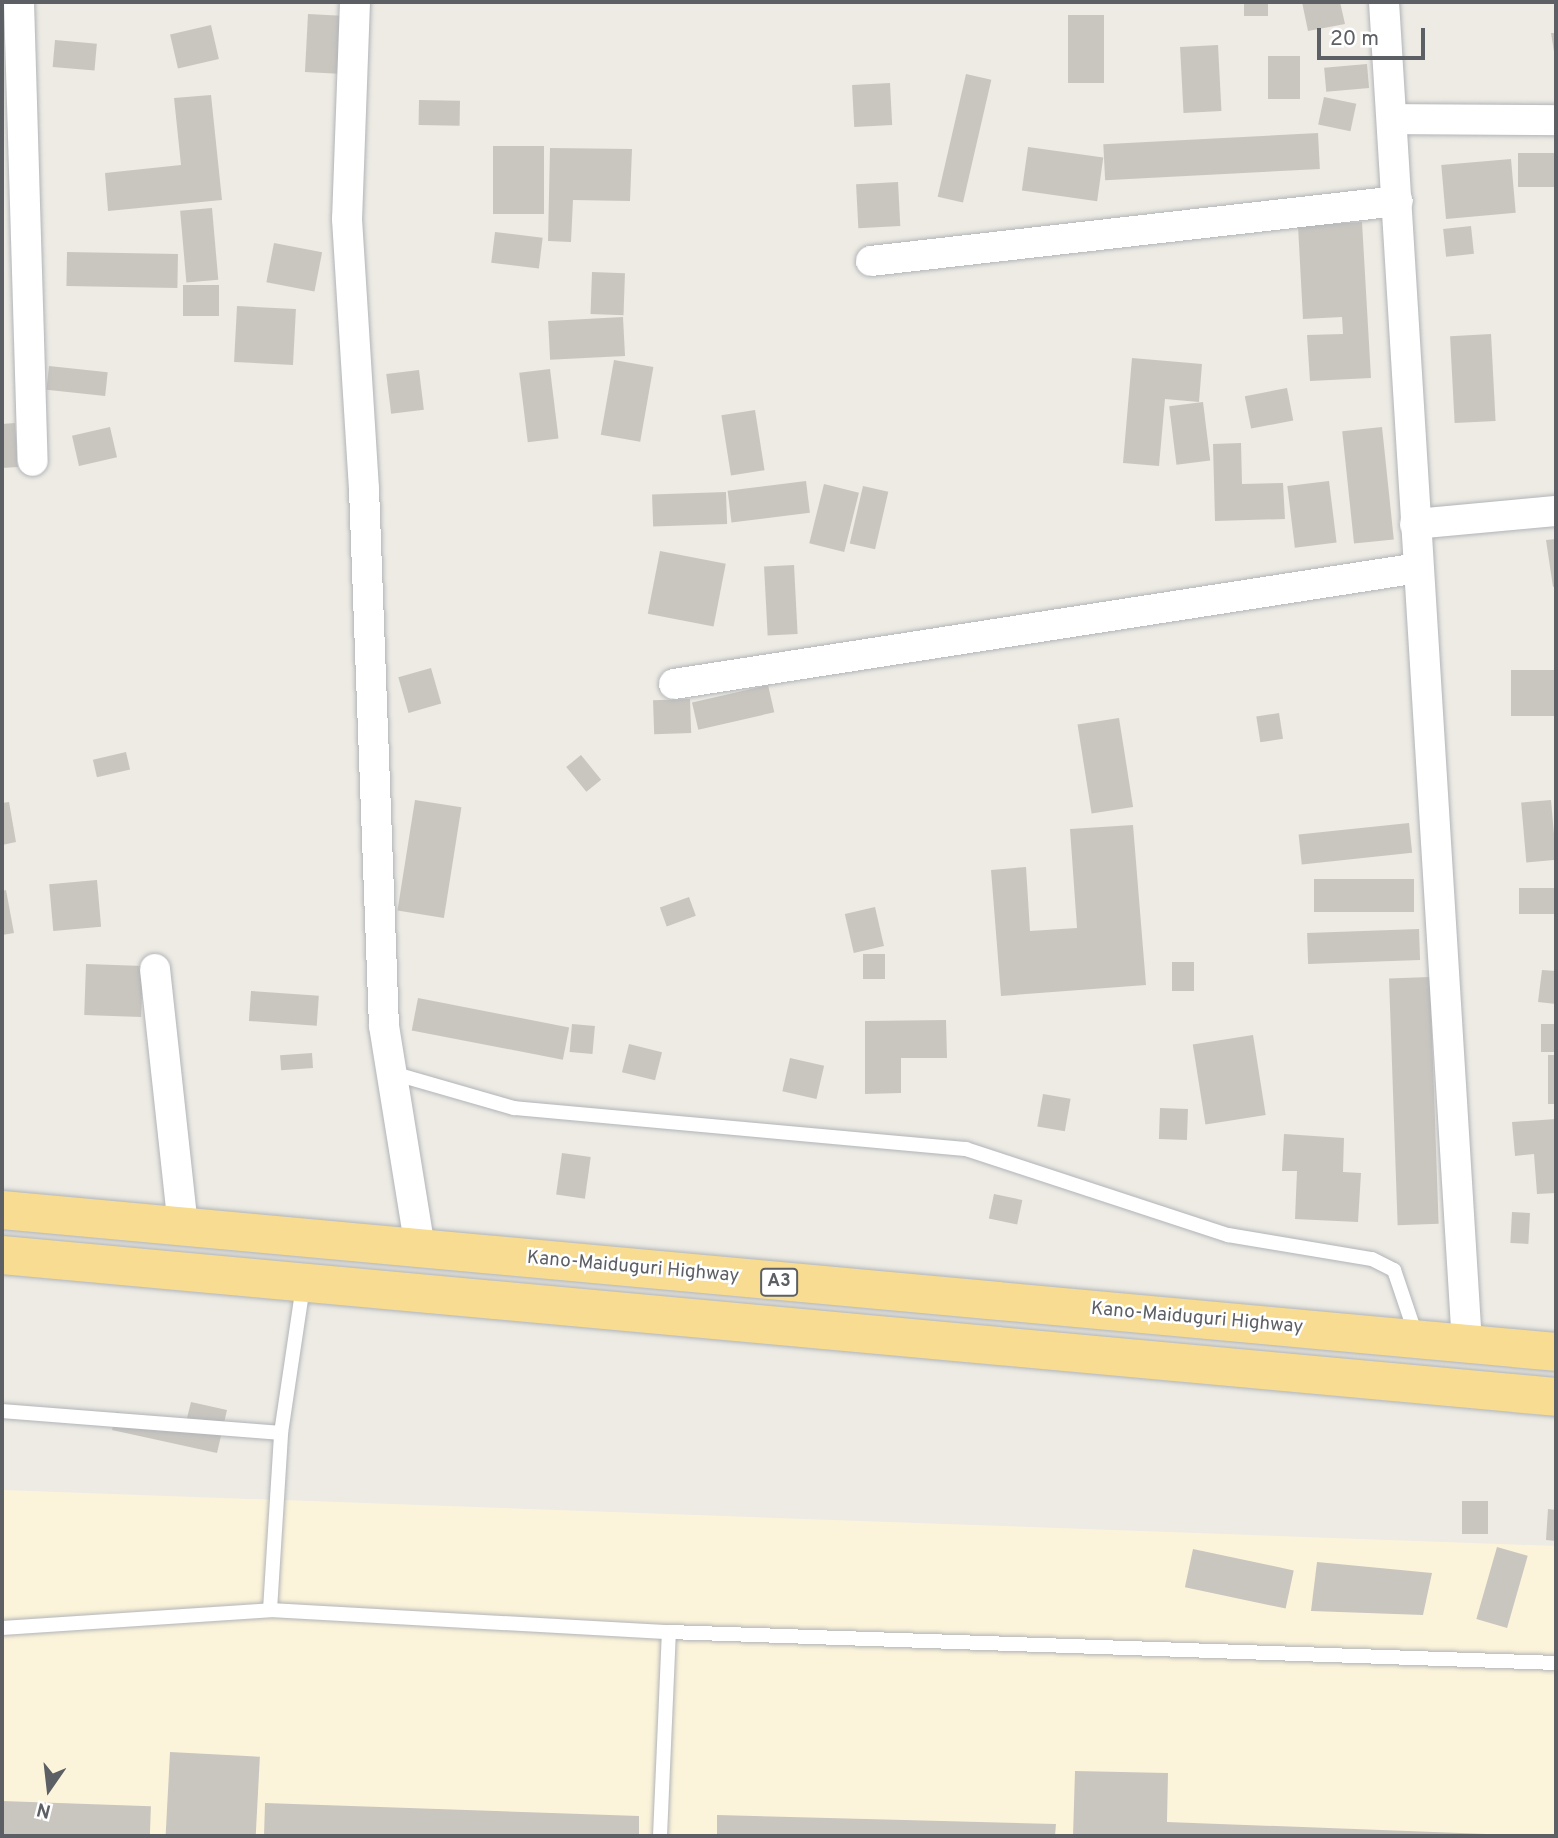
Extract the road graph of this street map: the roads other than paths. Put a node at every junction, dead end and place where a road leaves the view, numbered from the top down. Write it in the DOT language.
graph roads {
  1 [pos="19,2"];
  2 [pos="355,2"];
  3 [pos="1384,2"];
  4 [pos="1394,119"];
  5 [pos="1556,120"];
  6 [pos="1398,201"];
  7 [pos="871,261"];
  8 [pos="33,461"];
  9 [pos="1556,511"];
  10 [pos="1415,524"];
  11 [pos="1419,568"];
  12 [pos="674,684"];
  13 [pos="155,969"];
  14 [pos="391,1073"];
  15 [pos="2,1210"];
  16 [pos="183,1227"];
  17 [pos="420,1249"];
  18 [pos="2,1255"];
  19 [pos="303,1283"];
  20 [pos="1418,1339"];
  21 [pos="1467,1344"];
  22 [pos="1556,1352"];
  23 [pos="1556,1397"];
  24 [pos="2,1411"];
  25 [pos="281,1433"];
  26 [pos="270,1610"];
  27 [pos="2,1628"];
  28 [pos="669,1632"];
  29 [pos="1556,1663"];
  30 [pos="660,1836"];
  1 -- 8 [label="street"];
  2 -- 14 [label="street"];
  3 -- 4 [label="street"];
  4 -- 5 [label="street"];
  4 -- 6 [label="street"];
  6 -- 7 [label="street"];
  6 -- 10 [label="street"];
  9 -- 10 [label="street"];
  10 -- 11 [label="street"];
  11 -- 12 [label="street"];
  11 -- 21 [label="street"];
  13 -- 16 [label="street"];
  14 -- 17 [label="street"];
  14 -- 20 [label="lane"];
  15 -- 16 [label="highway, Kano-Maiduguri Highway / A3"];
  16 -- 17 [label="highway, Kano-Maiduguri Highway / A3"];
  17 -- 20 [label="highway, Kano-Maiduguri Highway / A3"];
  18 -- 19 [label="highway, A3"];
  19 -- 23 [label="highway, A3"];
  19 -- 25 [label="lane"];
  20 -- 21 [label="highway, Kano-Maiduguri Highway / A3"];
  21 -- 22 [label="highway, Kano-Maiduguri Highway / A3"];
  24 -- 25 [label="lane"];
  25 -- 26 [label="lane"];
  26 -- 27 [label="lane"];
  26 -- 28 [label="lane"];
  28 -- 29 [label="lane"];
  28 -- 30 [label="lane"];
}
